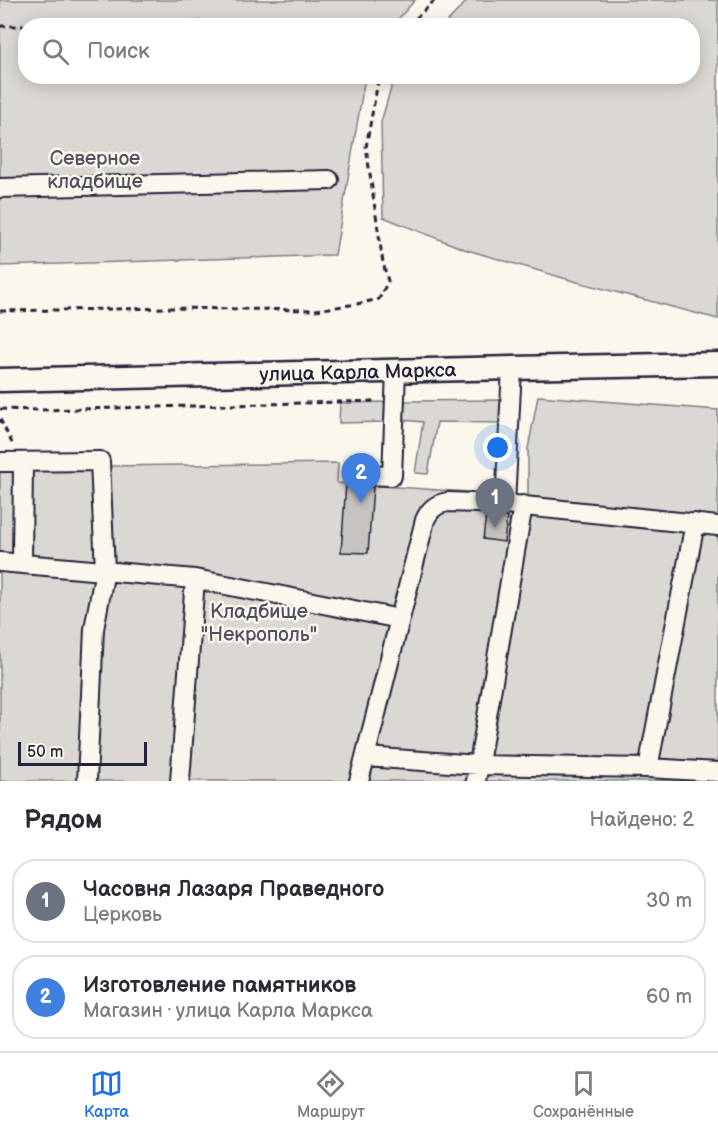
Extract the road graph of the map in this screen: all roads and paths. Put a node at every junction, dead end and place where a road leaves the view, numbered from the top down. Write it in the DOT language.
graph roads {
  1 [pos="435,0"];
  2 [pos="416,18"];
  3 [pos="0,26"];
  4 [pos="18,26"];
  5 [pos="378,84"];
  6 [pos="329,180"];
  7 [pos="0,188"];
  8 [pos="0,311"];
  9 [pos="718,364"];
  10 [pos="512,368"];
  11 [pos="396,371"];
  12 [pos="0,380"];
  13 [pos="377,401"];
  14 [pos="0,409"];
  15 [pos="0,419"];
  16 [pos="0,462"];
  17 [pos="23,462"];
  18 [pos="360,474"];
  19 [pos="514,505"];
  20 [pos="695,523"];
  21 [pos="718,526"];
  22 [pos="0,562"];
  23 [pos="22,564"];
  24 [pos="105,570"];
  25 [pos="195,579"];
  26 [pos="400,619"];
  27 [pos="366,757"];
  28 [pos="636,772"];
  29 [pos="718,772"];
  30 [pos="477,773"];
  31 [pos="87,781"];
  32 [pos="180,781"];
  33 [pos="359,781"];
  1 -- 2 [label="path"];
  3 -- 4 [label="path"];
  5 -- 8 [label="path"];
  6 -- 7 [label="lane"];
  9 -- 10 [label="main road, улица Карла Маркса"];
  10 -- 11 [label="main road, улица Карла Маркса"];
  10 -- 19 [label="lane"];
  11 -- 12 [label="main road, улица Карла Маркса"];
  11 -- 18 [label="lane"];
  13 -- 14 [label="path"];
  15 -- 17 [label="path"];
  16 -- 17 [label="lane"];
  17 -- 23 [label="lane"];
  17 -- 24 [label="lane"];
  19 -- 20 [label="lane"];
  19 -- 26 [label="lane"];
  19 -- 30 [label="lane"];
  20 -- 21 [label="lane"];
  20 -- 28 [label="lane"];
  22 -- 23 [label="lane"];
  23 -- 24 [label="lane"];
  24 -- 25 [label="lane"];
  24 -- 31 [label="lane"];
  25 -- 26 [label="lane"];
  25 -- 32 [label="lane"];
  26 -- 27 [label="lane"];
  27 -- 30 [label="lane"];
  27 -- 33 [label="lane"];
  28 -- 29 [label="lane"];
  28 -- 30 [label="lane"];
}
